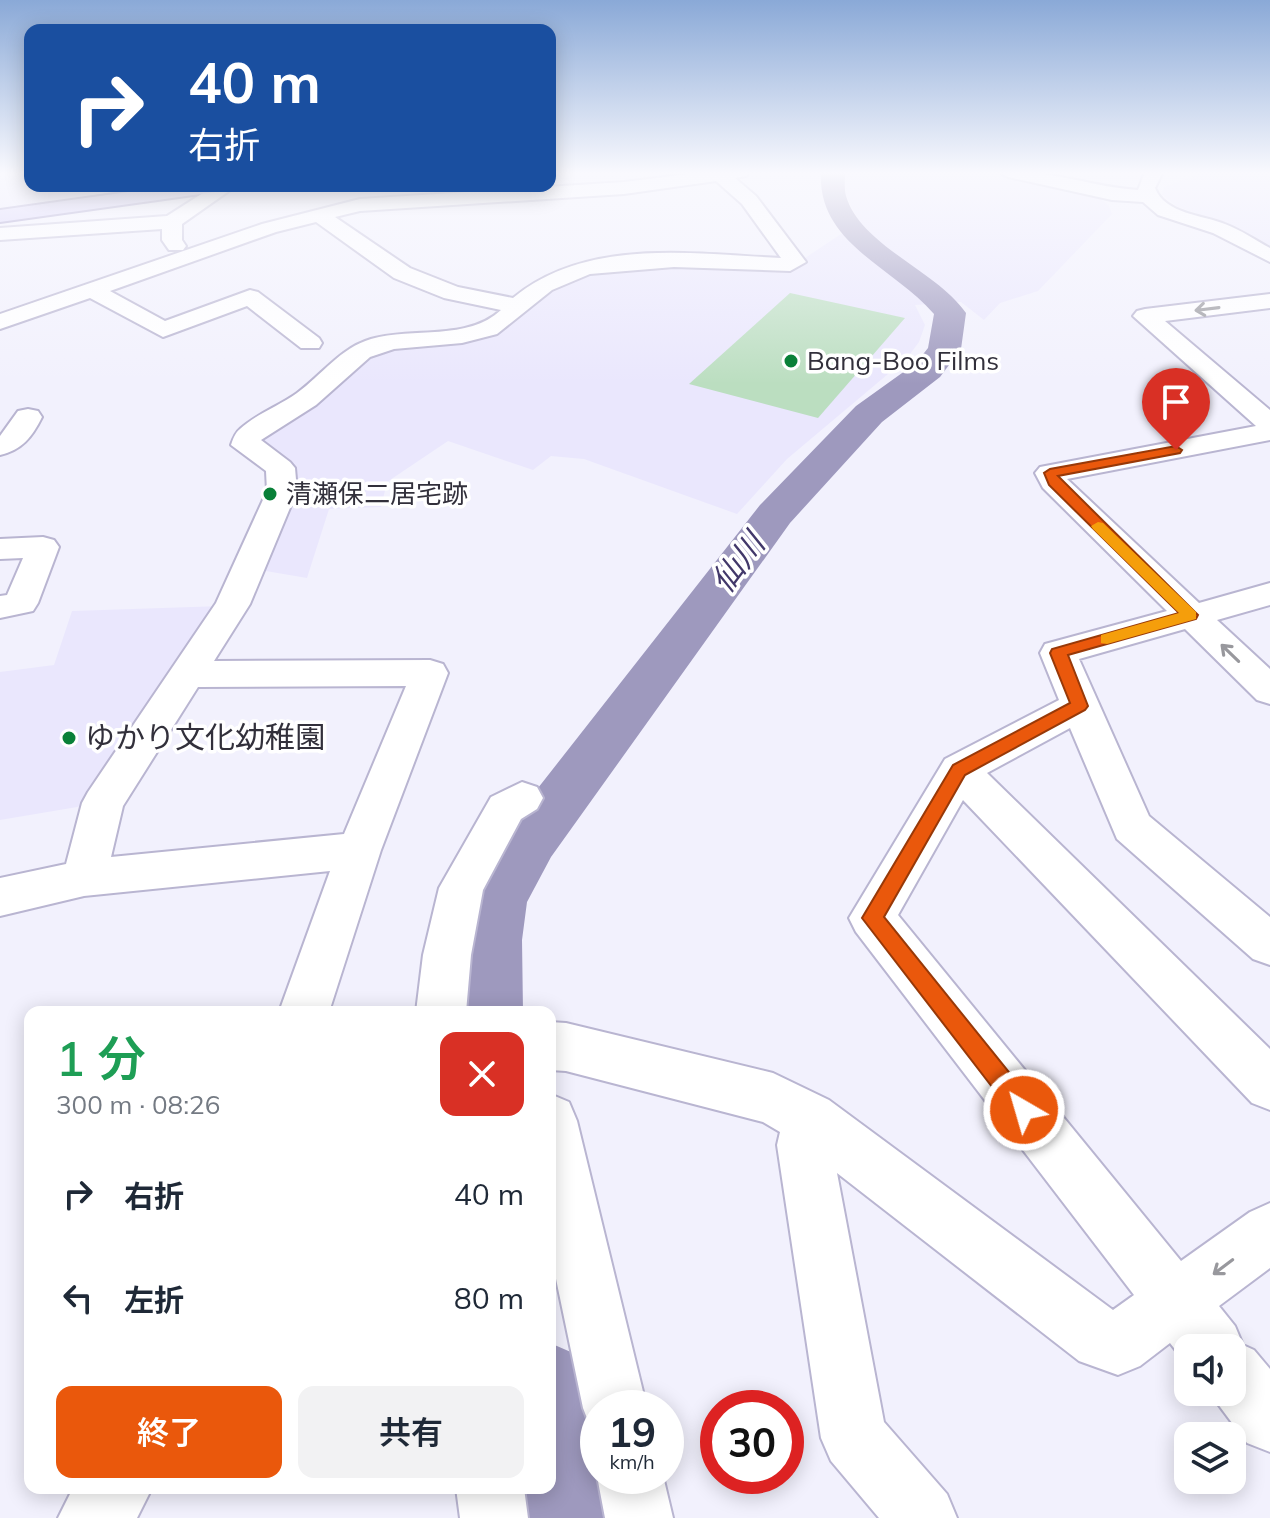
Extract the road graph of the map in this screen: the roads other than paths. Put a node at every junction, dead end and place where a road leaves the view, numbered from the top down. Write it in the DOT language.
graph roads {
  1 [pos="90,243"];
  2 [pos="174,243"];
  3 [pos="225,243"];
  4 [pos="359,243"];
  5 [pos="781,243"];
  6 [pos="1245,243"];
  7 [pos="184,255"];
  8 [pos="1270,256"];
  9 [pos="132,274"];
  10 [pos="90,289"];
  11 [pos="1270,301"];
  12 [pos="517,306"];
  13 [pos="0,322"];
  14 [pos="310,343"];
  15 [pos="28,417"];
  16 [pos="1270,424"];
  17 [pos="1270,432"];
  18 [pos="0,447"];
  19 [pos="0,549"];
  20 [pos="1270,594"];
  21 [pos="0,607"];
  22 [pos="1190,615"];
  23 [pos="190,674"];
  24 [pos="1270,691"];
  25 [pos="1079,706"];
  26 [pos="959,770"];
  27 [pos="522,798"];
  28 [pos="359,850"];
  29 [pos="84,878"];
  30 [pos="0,897"];
  31 [pos="1270,945"];
  32 [pos="306,1006"];
  33 [pos="442,1006"];
  34 [pos="556,1046"];
  35 [pos="1270,1085"];
  36 [pos="810,1119"];
  37 [pos="556,1147"];
  38 [pos="1270,1232"];
  39 [pos="1176,1302"];
  40 [pos="1202,1334"];
  41 [pos="611,1390"];
  42 [pos="1246,1390"];
  43 [pos="1270,1420"];
  44 [pos="113,1494"];
  45 [pos="491,1494"];
  46 [pos="634,1494"];
  47 [pos="92,1518"];
  48 [pos="494,1518"];
  49 [pos="639,1518"];
  50 [pos="923,1518"];
  1 -- 9 [label="street"];
  2 -- 7 [label="street"];
  3 -- 7 [label="street"];
  4 -- 12 [label="street"];
  5 -- 12 [label="street"];
  6 -- 8 [label="street"];
  7 -- 9 [label="street"];
  9 -- 10 [label="street"];
  10 -- 13 [label="street"];
  10 -- 14 [label="street"];
  11 -- 16 [label="street, one-way"];
  12 -- 23 [label="street"];
  15 -- 18 [label="street"];
  17 -- 22 [label="street"];
  19 -- 21 [label="street"];
  20 -- 22 [label="street"];
  24 -- 22 [label="street, one-way"];
  22 -- 25 [label="street"];
  23 -- 28 [label="street"];
  23 -- 29 [label="street"];
  25 -- 26 [label="street"];
  25 -- 31 [label="street"];
  26 -- 35 [label="street"];
  26 -- 39 [label="street"];
  27 -- 33 [label="street"];
  28 -- 29 [label="street"];
  28 -- 32 [label="street"];
  29 -- 30 [label="street"];
  34 -- 36 [label="street"];
  36 -- 39 [label="street"];
  36 -- 50 [label="street"];
  37 -- 41 [label="street"];
  38 -- 39 [label="street, one-way"];
  39 -- 40 [label="street"];
  42 -- 43 [label="street"];
  44 -- 47 [label="street"];
  45 -- 48 [label="street"];
  46 -- 49 [label="street"];
}
